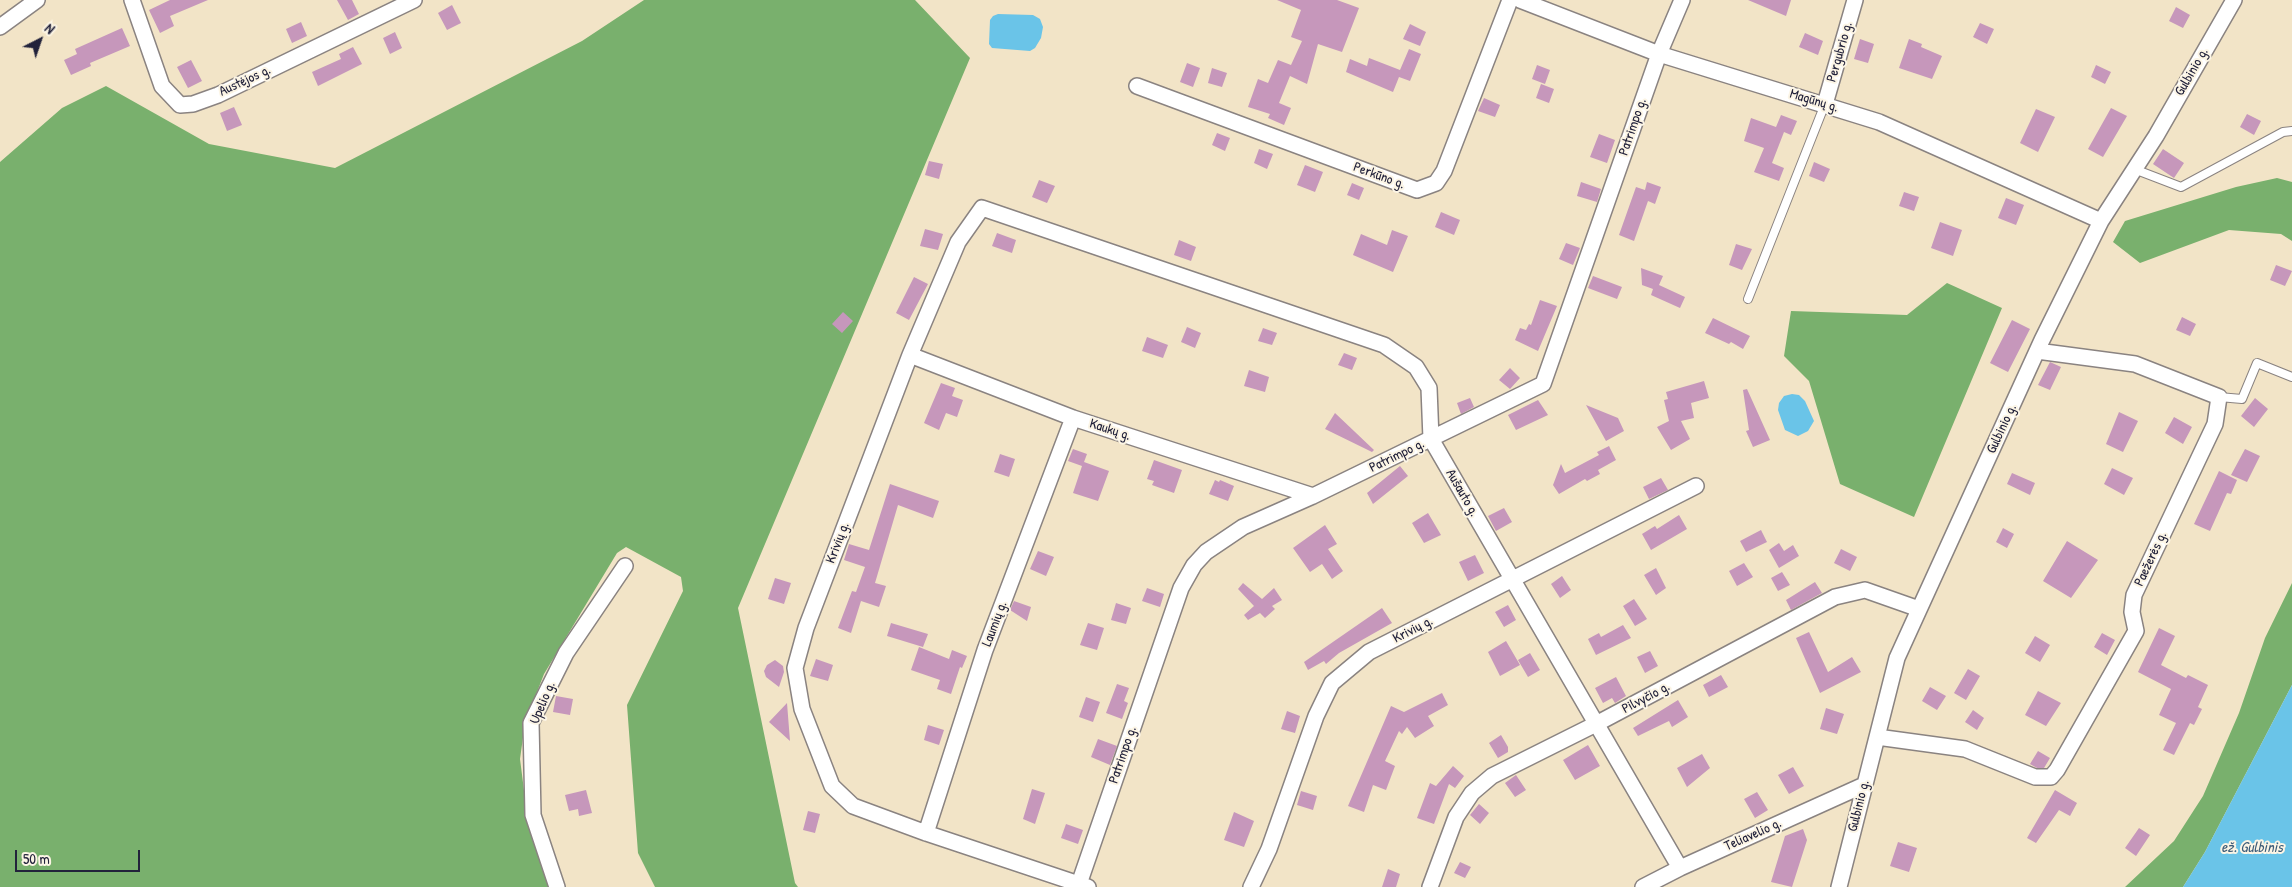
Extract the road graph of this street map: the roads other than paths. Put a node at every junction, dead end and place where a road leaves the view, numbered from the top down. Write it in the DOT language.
graph roads {
  1 [pos="37,0"];
  2 [pos="132,0"];
  3 [pos="414,0"];
  4 [pos="1510,0"];
  5 [pos="1520,0"];
  6 [pos="1682,0"];
  7 [pos="1855,0"];
  8 [pos="2234,0"];
  9 [pos="0,27"];
  10 [pos="1659,54"];
  11 [pos="1137,86"];
  12 [pos="1825,104"];
  13 [pos="2292,131"];
  14 [pos="2134,169"];
  15 [pos="2101,221"];
  16 [pos="1142,263"];
  17 [pos="1748,299"];
  18 [pos="2037,351"];
  19 [pos="910,355"];
  20 [pos="2292,377"];
  21 [pos="2219,396"];
  22 [pos="1073,418"];
  23 [pos="1431,439"];
  24 [pos="1696,486"];
  25 [pos="1313,496"];
  26 [pos="625,566"];
  27 [pos="1512,581"];
  28 [pos="1919,609"];
  29 [pos="1596,724"];
  30 [pos="1877,737"];
  31 [pos="1864,786"];
  32 [pos="926,833"];
  33 [pos="1680,868"];
  34 [pos="1084,885"];
  35 [pos="557,887"];
  36 [pos="1251,887"];
  37 [pos="1430,887"];
  38 [pos="1643,887"];
  39 [pos="1839,887"];
  1 -- 9 [label="street"];
  2 -- 3 [label="street, Austėjos g."];
  4 -- 11 [label="street, Perkūno g."];
  5 -- 10 [label="street, Magūnų g."];
  6 -- 10 [label="street, Patrimpo g."];
  7 -- 12 [label="street, Pergubrio g."];
  8 -- 14 [label="street, Gulbinio g."];
  10 -- 12 [label="street, Magūnų g."];
  10 -- 23 [label="street, Patrimpo g."];
  12 -- 15 [label="street, Magūnų g."];
  12 -- 17 [label="lane"];
  13 -- 14 [label="lane"];
  14 -- 15 [label="street, Gulbinio g."];
  15 -- 18 [label="street, Gulbinio g."];
  16 -- 19 [label="street, Krivių g."];
  16 -- 23 [label="street, Aušauto g."];
  18 -- 21 [label="street"];
  18 -- 28 [label="street, Gulbinio g."];
  19 -- 22 [label="street, Kaukų g."];
  19 -- 32 [label="street, Krivių g."];
  20 -- 21 [label="lane"];
  21 -- 30 [label="street, Paežerės g."];
  22 -- 25 [label="street, Kaukų g."];
  22 -- 32 [label="street, Laumių g."];
  23 -- 25 [label="street, Patrimpo g."];
  23 -- 27 [label="street, Aušauto g."];
  24 -- 27 [label="street, Krivių g."];
  25 -- 34 [label="street, Patrimpo g."];
  26 -- 35 [label="street, Upelio g."];
  27 -- 29 [label="street, Aušauto g."];
  27 -- 36 [label="street, Krivių g."];
  28 -- 29 [label="street, Pilvyčio g."];
  28 -- 30 [label="street, Gulbinio g."];
  29 -- 33 [label="street, Aušauto g."];
  29 -- 37 [label="street, Pilvyčio g."];
  30 -- 31 [label="street, Gulbinio g."];
  31 -- 33 [label="street, Teliavelio g."];
  31 -- 39 [label="street, Gulbinio g."];
  32 -- 34 [label="street, Krivių g."];
  33 -- 38 [label="street, Teliavelio g."];
}
